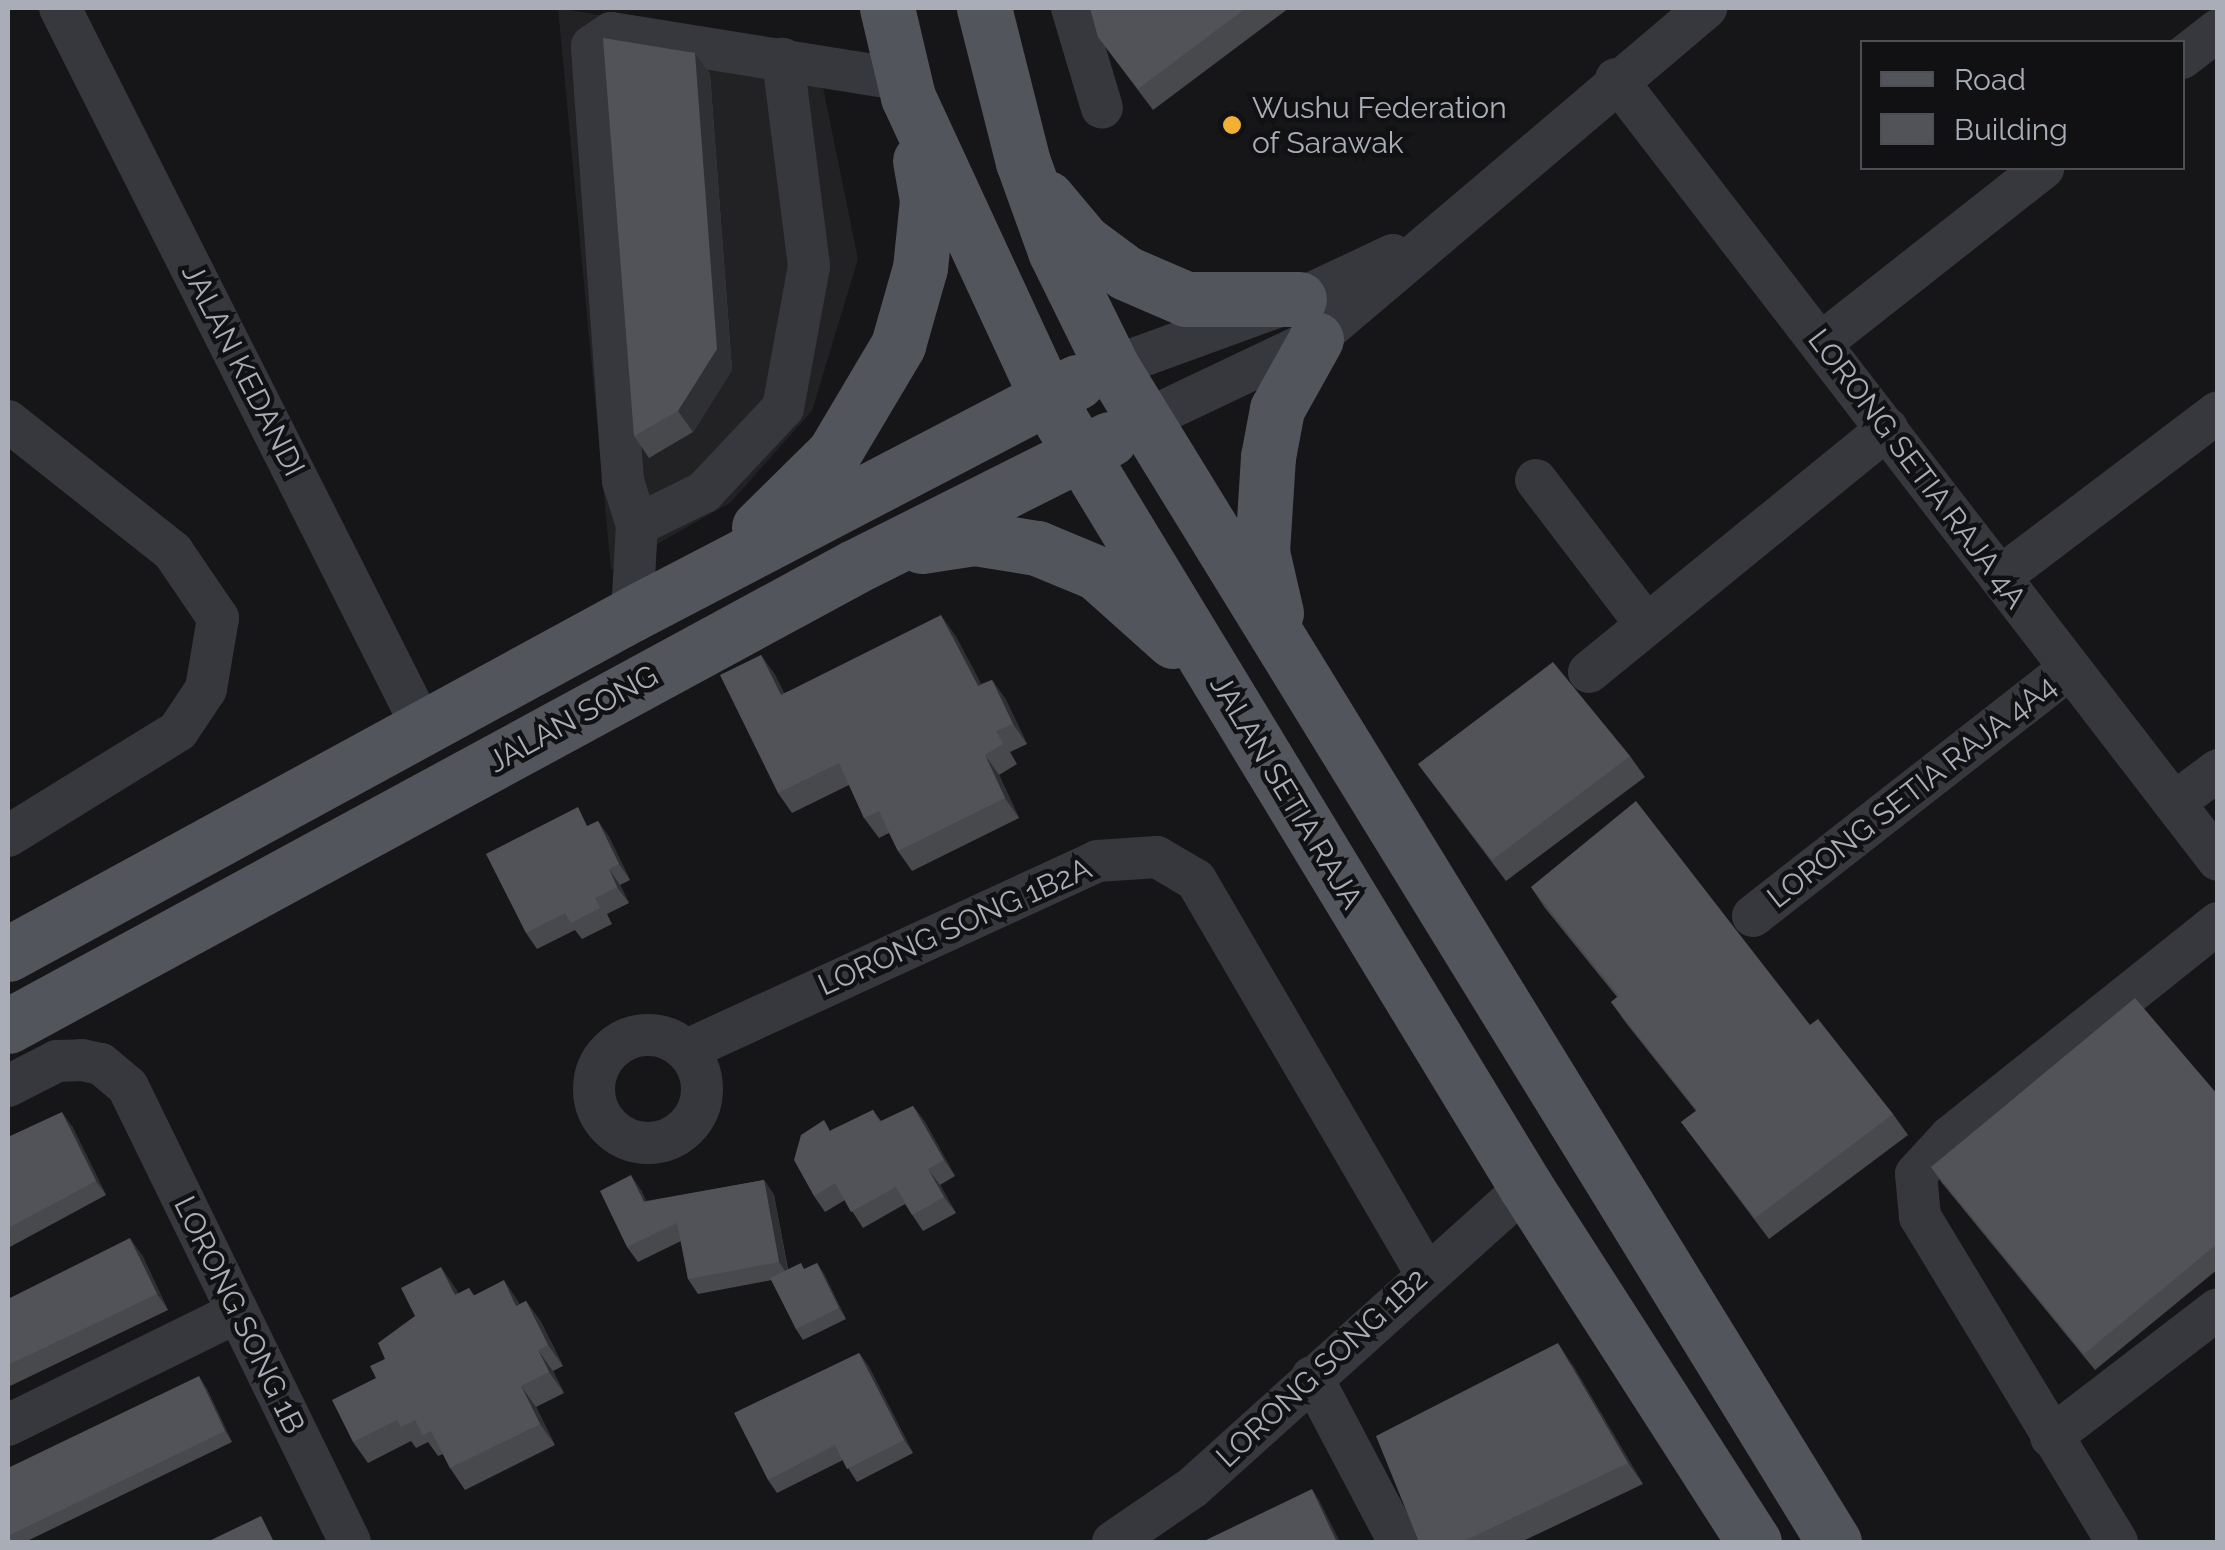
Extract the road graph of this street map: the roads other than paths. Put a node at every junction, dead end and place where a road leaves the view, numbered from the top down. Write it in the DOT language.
graph roads {
  1 [pos="60,8"];
  2 [pos="887,8"];
  3 [pos="984,8"];
  4 [pos="1072,8"];
  5 [pos="1706,8"];
  6 [pos="2218,30"];
  7 [pos="2185,56"];
  8 [pos="783,59"];
  9 [pos="1616,79"];
  10 [pos="906,88"];
  11 [pos="1102,108"];
  12 [pos="1023,162"];
  13 [pos="2040,170"];
  14 [pos="1308,319"];
  15 [pos="1821,343"];
  16 [pos="1112,367"];
  17 [pos="1046,396"];
  18 [pos="2218,412"];
  19 [pos="8,421"];
  20 [pos="1143,421"];
  21 [pos="1887,429"];
  22 [pos="1080,455"];
  23 [pos="1536,480"];
  24 [pos="637,525"];
  25 [pos="854,567"];
  26 [pos="705,575"];
  27 [pos="2000,577"];
  28 [pos="632,614"];
  29 [pos="1644,622"];
  30 [pos="1292,660"];
  31 [pos="679,662"];
  32 [pos="2070,668"];
  33 [pos="1589,672"];
  34 [pos="1228,697"];
  35 [pos="425,732"];
  36 [pos="2218,770"];
  37 [pos="2174,803"];
  38 [pos="8,836"];
  39 [pos="2218,860"];
  40 [pos="1753,916"];
  41 [pos="2218,924"];
  42 [pos="8,954"];
  43 [pos="8,1026"];
  44 [pos="686,1050"];
  45 [pos="8,1086"];
  46 [pos="1526,1187"];
  47 [pos="1426,1272"];
  48 [pos="2218,1308"];
  49 [pos="238,1312"];
  50 [pos="1312,1377"];
  51 [pos="8,1425"];
  52 [pos="2051,1437"];
  53 [pos="350,1542"];
  54 [pos="1113,1542"];
  55 [pos="1399,1542"];
  56 [pos="1754,1542"];
  57 [pos="1834,1542"];
  58 [pos="2118,1542"];
  1 -- 35 [label="street, JALAN KEDANDI"];
  2 -- 10 [label="main road, JALAN SETIA RAJA"];
  3 -- 12 [label="main road"];
  4 -- 11 [label="street"];
  5 -- 9 [label="street"];
  6 -- 7 [label="street"];
  8 -- 10 [label="street"];
  8 -- 24 [label="street"];
  8 -- 24 [label="street"];
  9 -- 14 [label="street"];
  9 -- 15 [label="street, LORONG SETIA RAJA 4A"];
  10 -- 17 [label="main road, JALAN SETIA RAJA"];
  10 -- 26 [label="main road"];
  12 -- 14 [label="main road"];
  12 -- 16 [label="main road"];
  13 -- 15 [label="street"];
  14 -- 16 [label="street"];
  14 -- 20 [label="street"];
  14 -- 30 [label="main road"];
  15 -- 21 [label="street, LORONG SETIA RAJA 4A"];
  16 -- 17 [label="main road, JALAN SONG"];
  16 -- 20 [label="main road"];
  17 -- 22 [label="main road, JALAN SETIA RAJA"];
  17 -- 26 [label="main road, JALAN SONG"];
  18 -- 27 [label="street"];
  19 -- 38 [label="street"];
  20 -- 22 [label="main road, JALAN SONG"];
  20 -- 30 [label="main road"];
  21 -- 27 [label="street, LORONG SETIA RAJA 4A"];
  21 -- 29 [label="street"];
  22 -- 25 [label="main road, JALAN SONG"];
  22 -- 34 [label="main road, JALAN SETIA RAJA"];
  23 -- 29 [label="street"];
  24 -- 28 [label="street"];
  25 -- 31 [label="main road, JALAN SONG"];
  25 -- 34 [label="main road"];
  26 -- 28 [label="main road, JALAN SONG"];
  27 -- 32 [label="street, LORONG SETIA RAJA 4A"];
  28 -- 35 [label="main road, JALAN SONG"];
  29 -- 33 [label="street"];
  30 -- 57 [label="main road"];
  31 -- 35 [label="main road"];
  31 -- 43 [label="main road, JALAN SONG"];
  32 -- 37 [label="street, LORONG SETIA RAJA 4A"];
  32 -- 40 [label="street, LORONG SETIA RAJA 4A4"];
  34 -- 46 [label="main road, JALAN SETIA RAJA"];
  35 -- 42 [label="main road, JALAN SONG"];
  36 -- 37 [label="street"];
  37 -- 39 [label="street, LORONG SETIA RAJA 4A"];
  41 -- 52 [label="street"];
  44 -- 47 [label="street, LORONG SONG 1B2A"];
  45 -- 49 [label="street, LORONG SONG 1B"];
  46 -- 47 [label="street, LORONG SONG 1B2"];
  46 -- 56 [label="main road, JALAN SETIA RAJA"];
  47 -- 50 [label="street, LORONG SONG 1B2"];
  48 -- 52 [label="street"];
  49 -- 51 [label="street"];
  49 -- 53 [label="street, LORONG SONG 1B"];
  50 -- 54 [label="street, LORONG SONG 1B2"];
  50 -- 55 [label="street"];
  52 -- 58 [label="street"];
}
